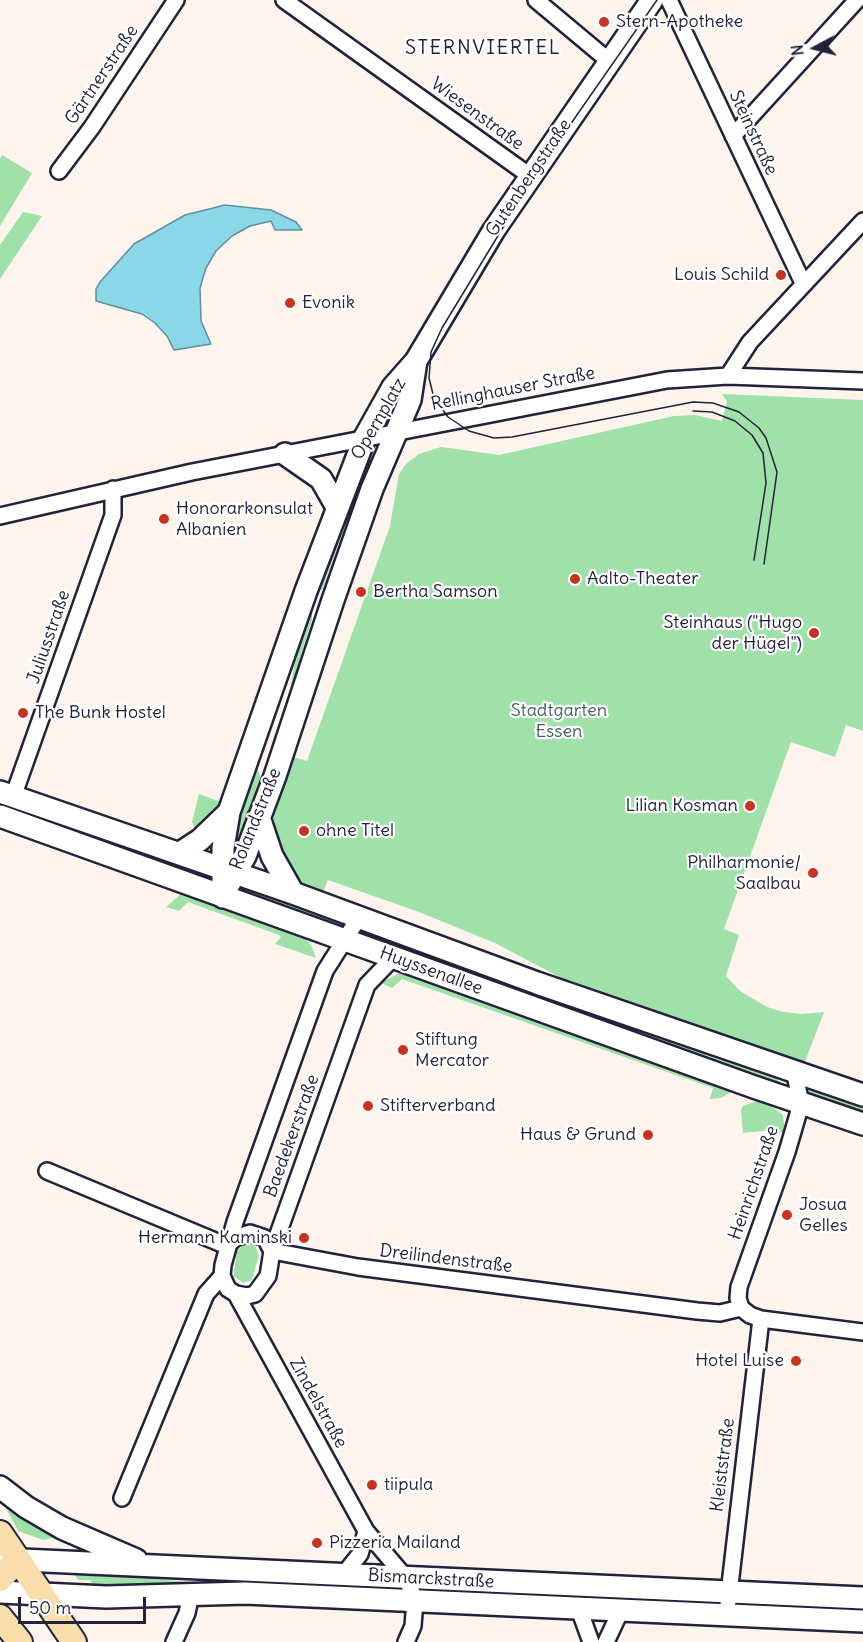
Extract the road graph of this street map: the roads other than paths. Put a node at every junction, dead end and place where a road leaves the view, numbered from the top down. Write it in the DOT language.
graph roads {
  1 [pos="176,0"];
  2 [pos="284,0"];
  3 [pos="536,0"];
  4 [pos="652,0"];
  5 [pos="669,0"];
  6 [pos="857,0"];
  7 [pos="609,61"];
  8 [pos="733,136"];
  9 [pos="59,171"];
  10 [pos="530,176"];
  11 [pos="863,221"];
  12 [pos="803,283"];
  13 [pos="416,360"];
  14 [pos="728,376"];
  15 [pos="863,381"];
  16 [pos="396,432"];
  17 [pos="365,437"];
  18 [pos="285,454"];
  19 [pos="113,489"];
  20 [pos="372,489"];
  21 [pos="337,507"];
  22 [pos="0,516"];
  23 [pos="251,753"];
  24 [pos="275,776"];
  25 [pos="7,795"];
  26 [pos="229,812"];
  27 [pos="0,816"];
  28 [pos="259,818"];
  29 [pos="180,854"];
  30 [pos="229,870"];
  31 [pos="293,893"];
  32 [pos="223,897"];
  33 [pos="358,919"];
  34 [pos="343,940"];
  35 [pos="393,958"];
  36 [pos="794,1070"];
  37 [pos="863,1095"];
  38 [pos="801,1104"];
  39 [pos="863,1124"];
  40 [pos="47,1171"];
  41 [pos="227,1246"];
  42 [pos="272,1251"];
  43 [pos="222,1276"];
  44 [pos="236,1294"];
  45 [pos="741,1308"];
  46 [pos="761,1319"];
  47 [pos="863,1332"];
  48 [pos="0,1487"];
  49 [pos="122,1498"];
  50 [pos="366,1531"];
  51 [pos="0,1533"];
  52 [pos="8,1560"];
  53 [pos="151,1566"];
  54 [pos="344,1574"];
  55 [pos="406,1578"];
  56 [pos="0,1579"];
  57 [pos="0,1592"];
  58 [pos="728,1592"];
  59 [pos="40,1594"];
  60 [pos="191,1594"];
  61 [pos="863,1598"];
  62 [pos="415,1600"];
  63 [pos="579,1609"];
  64 [pos="621,1610"];
  65 [pos="727,1616"];
  66 [pos="0,1617"];
  67 [pos="863,1621"];
  68 [pos="20,1642"];
  69 [pos="74,1642"];
  70 [pos="174,1642"];
  71 [pos="406,1642"];
  72 [pos="591,1642"];
  73 [pos="606,1642"];
  1 -- 9 [label="street, Gärtnerstraße"];
  2 -- 10 [label="street, Wiesenstraße"];
  3 -- 7 [label="street"];
  4 -- 7 [label="street, Gutenbergstraße"];
  5 -- 8 [label="street, Steinstraße"];
  6 -- 8 [label="street"];
  7 -- 10 [label="street, Gutenbergstraße"];
  8 -- 12 [label="street, Steinstraße"];
  10 -- 13 [label="street, Gutenbergstraße"];
  11 -- 12 [label="street"];
  12 -- 14 [label="street"];
  13 -- 16 [label="street, Opernplatz"];
  13 -- 17 [label="street, Opernplatz"];
  14 -- 15 [label="street, Rellinghauser Straße"];
  14 -- 16 [label="street, Rellinghauser Straße"];
  16 -- 17 [label="street, Rellinghauser Straße"];
  16 -- 20 [label="street, Opernplatz"];
  17 -- 18 [label="street, Rellinghauser Straße"];
  17 -- 21 [label="street, Opernplatz"];
  18 -- 19 [label="street, Rellinghauser Straße"];
  18 -- 21 [label="street"];
  19 -- 22 [label="street, Rellinghauser Straße"];
  19 -- 25 [label="street, Juliusstraße"];
  20 -- 24 [label="street, Rolandstraße"];
  21 -- 23 [label="street, Rolandstraße"];
  23 -- 24 [label="street"];
  23 -- 26 [label="street, Rolandstraße"];
  24 -- 28 [label="street, Rolandstraße"];
  25 -- 29 [label="street, Huyssenallee"];
  26 -- 29 [label="street"];
  26 -- 30 [label="street, Rolandstraße"];
  27 -- 32 [label="street, Huyssenallee"];
  28 -- 30 [label="street, Rolandstraße"];
  28 -- 31 [label="street"];
  29 -- 30 [label="street, Huyssenallee"];
  30 -- 31 [label="street, Huyssenallee"];
  30 -- 32 [label="street, Rolandstraße"];
  31 -- 33 [label="street, Huyssenallee"];
  32 -- 34 [label="street, Huyssenallee"];
  33 -- 34 [label="street, Baedekerstraße"];
  33 -- 36 [label="street, Huyssenallee"];
  34 -- 35 [label="street, Huyssenallee"];
  34 -- 41 [label="street, Baedekerstraße"];
  35 -- 38 [label="street, Huyssenallee"];
  35 -- 42 [label="street, Baedekerstraße"];
  36 -- 37 [label="street, Huyssenallee"];
  36 -- 38 [label="street, Heinrichstraße"];
  38 -- 39 [label="street, Huyssenallee"];
  38 -- 45 [label="street, Heinrichstraße"];
  40 -- 41 [label="street"];
  41 -- 42 [label="street, Dreilindenstraße"];
  41 -- 43 [label="street, Baedekerstraße"];
  42 -- 44 [label="street, Baedekerstraße"];
  42 -- 45 [label="street, Dreilindenstraße"];
  43 -- 44 [label="street"];
  43 -- 49 [label="street, Baedekerstraße"];
  44 -- 50 [label="street, Zindelstraße"];
  45 -- 46 [label="street"];
  46 -- 47 [label="street"];
  46 -- 58 [label="street, Kleiststraße"];
  48 -- 53 [label="street"];
  50 -- 54 [label="street"];
  50 -- 55 [label="street, Zindelstraße"];
  51 -- 52 [label="main road"];
  52 -- 53 [label="street, Bismarckstraße"];
  52 -- 56 [label="main road"];
  52 -- 59 [label="main road"];
  53 -- 54 [label="street, Bismarckstraße"];
  54 -- 55 [label="street, Bismarckstraße"];
  55 -- 58 [label="street, Bismarckstraße"];
  55 -- 62 [label="street, Zindelstraße"];
  57 -- 59 [label="street, Bismarckstraße"];
  58 -- 61 [label="street, Bismarckstraße"];
  58 -- 65 [label="street, Kleiststraße"];
  59 -- 60 [label="street, Bismarckstraße"];
  59 -- 69 [label="main road"];
  60 -- 62 [label="street, Bismarckstraße"];
  60 -- 70 [label="street"];
  62 -- 63 [label="street, Bismarckstraße"];
  62 -- 71 [label="street"];
  63 -- 64 [label="street, Bismarckstraße"];
  63 -- 72 [label="street"];
  64 -- 65 [label="street, Bismarckstraße"];
  64 -- 73 [label="street"];
  65 -- 67 [label="street, Bismarckstraße"];
  66 -- 68 [label="main road"];
}
